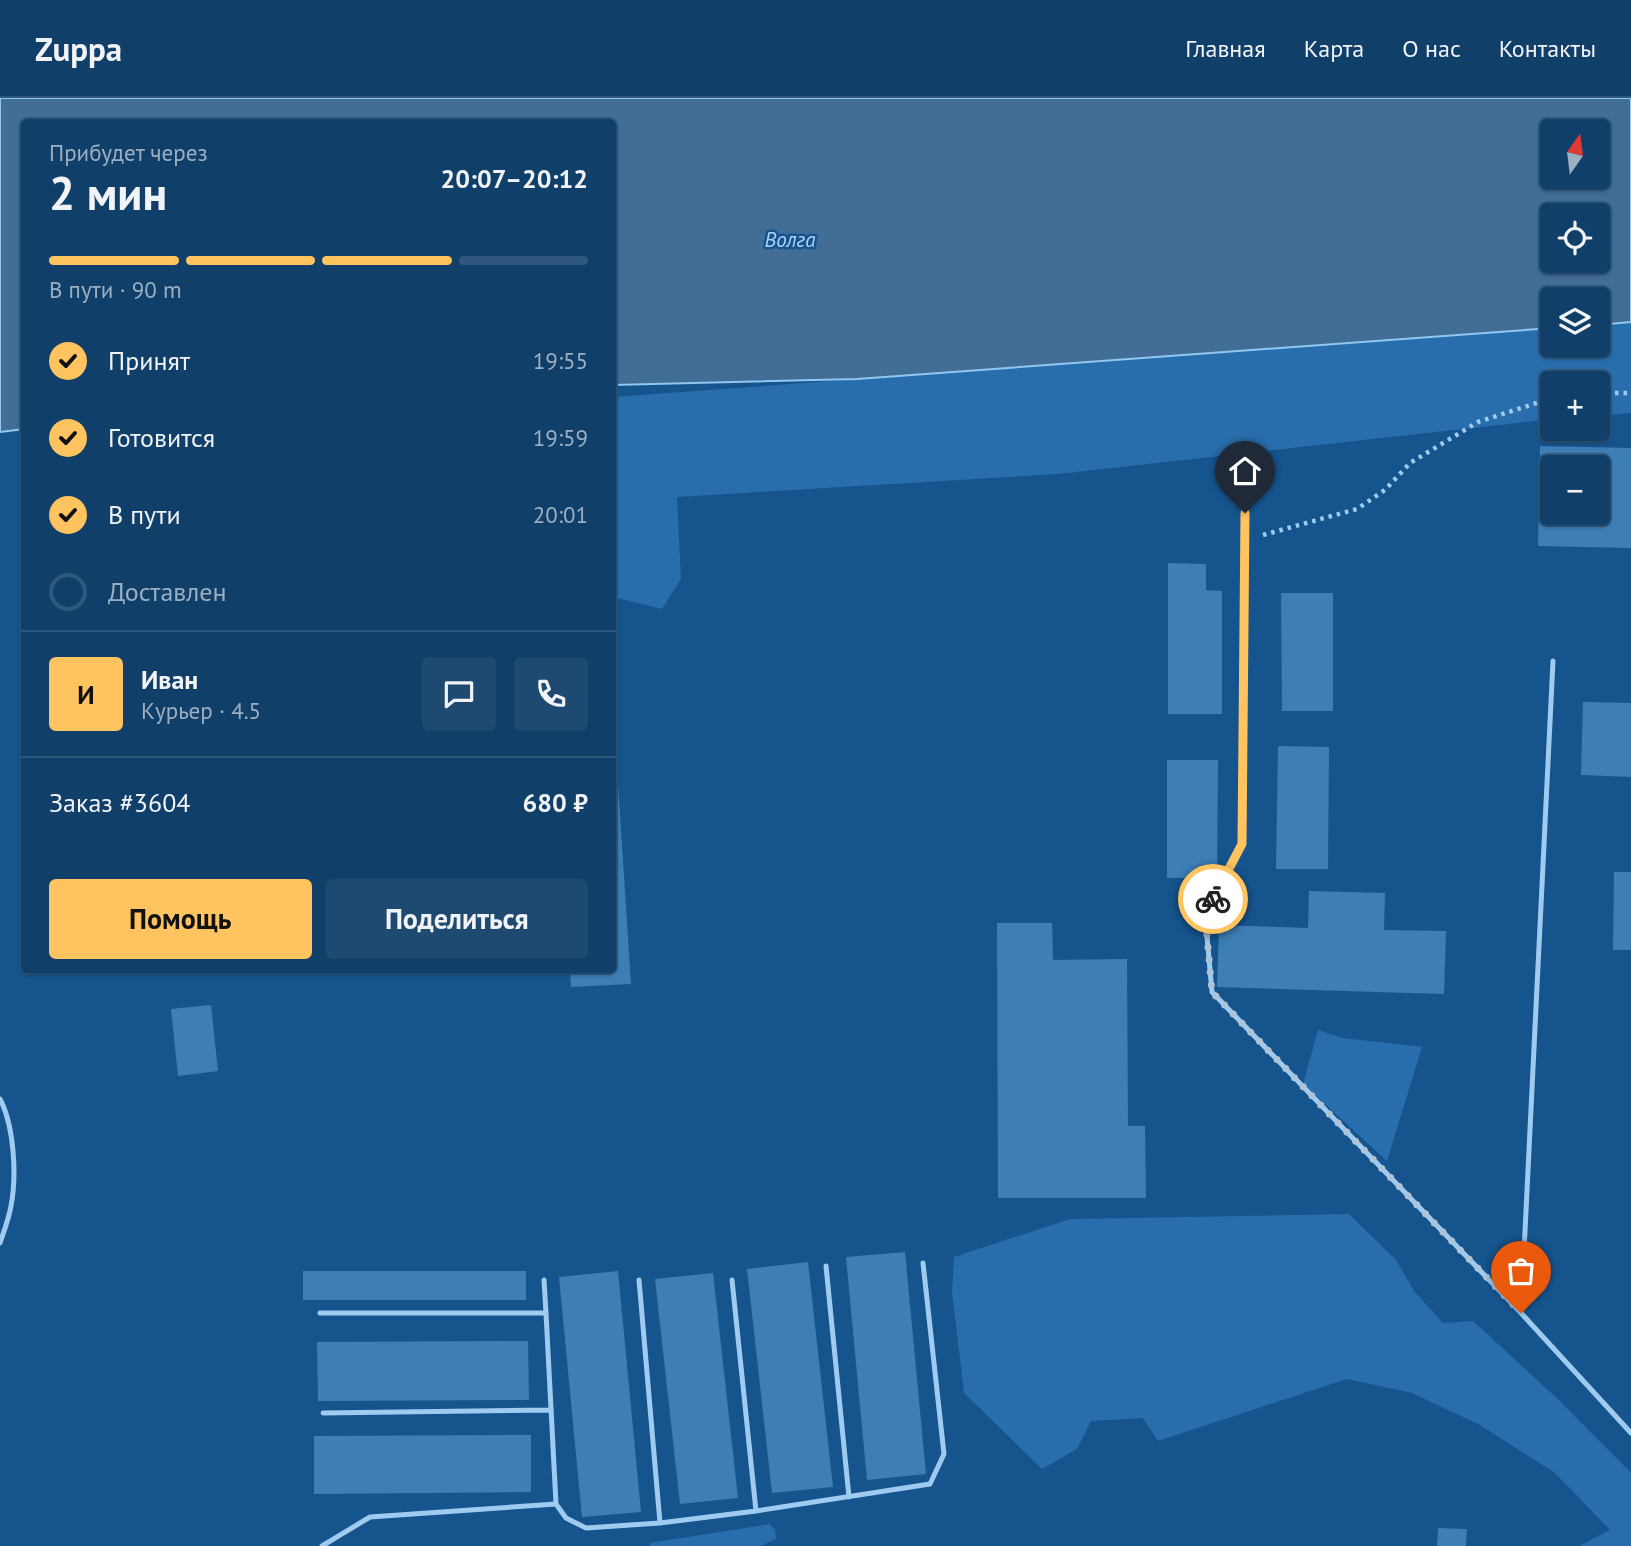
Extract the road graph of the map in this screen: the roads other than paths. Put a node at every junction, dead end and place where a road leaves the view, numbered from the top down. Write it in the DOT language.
graph roads {
  1 [pos="1245,513"];
  2 [pos="1553,661"];
  3 [pos="0,1099"];
  4 [pos="0,1242"];
  5 [pos="923,1263"];
  6 [pos="826,1266"];
  7 [pos="544,1280"];
  8 [pos="639,1280"];
  9 [pos="732,1280"];
  10 [pos="320,1313"];
  11 [pos="546,1313"];
  12 [pos="1521,1313"];
  13 [pos="551,1410"];
  14 [pos="323,1413"];
  15 [pos="1631,1433"];
  16 [pos="849,1497"];
  17 [pos="556,1504"];
  18 [pos="756,1511"];
  19 [pos="660,1523"];
  20 [pos="322,1546"];
  1 -- 12 [label="lane"];
  2 -- 12 [label="lane"];
  3 -- 4 [label="lane"];
  5 -- 16 [label="lane"];
  6 -- 16 [label="lane"];
  7 -- 11 [label="lane"];
  8 -- 19 [label="lane"];
  9 -- 18 [label="lane"];
  10 -- 11 [label="lane"];
  11 -- 13 [label="lane"];
  12 -- 15 [label="lane"];
  13 -- 14 [label="lane"];
  13 -- 17 [label="lane"];
  16 -- 18 [label="lane"];
  17 -- 19 [label="lane"];
  17 -- 20 [label="lane"];
  18 -- 19 [label="lane"];
}
